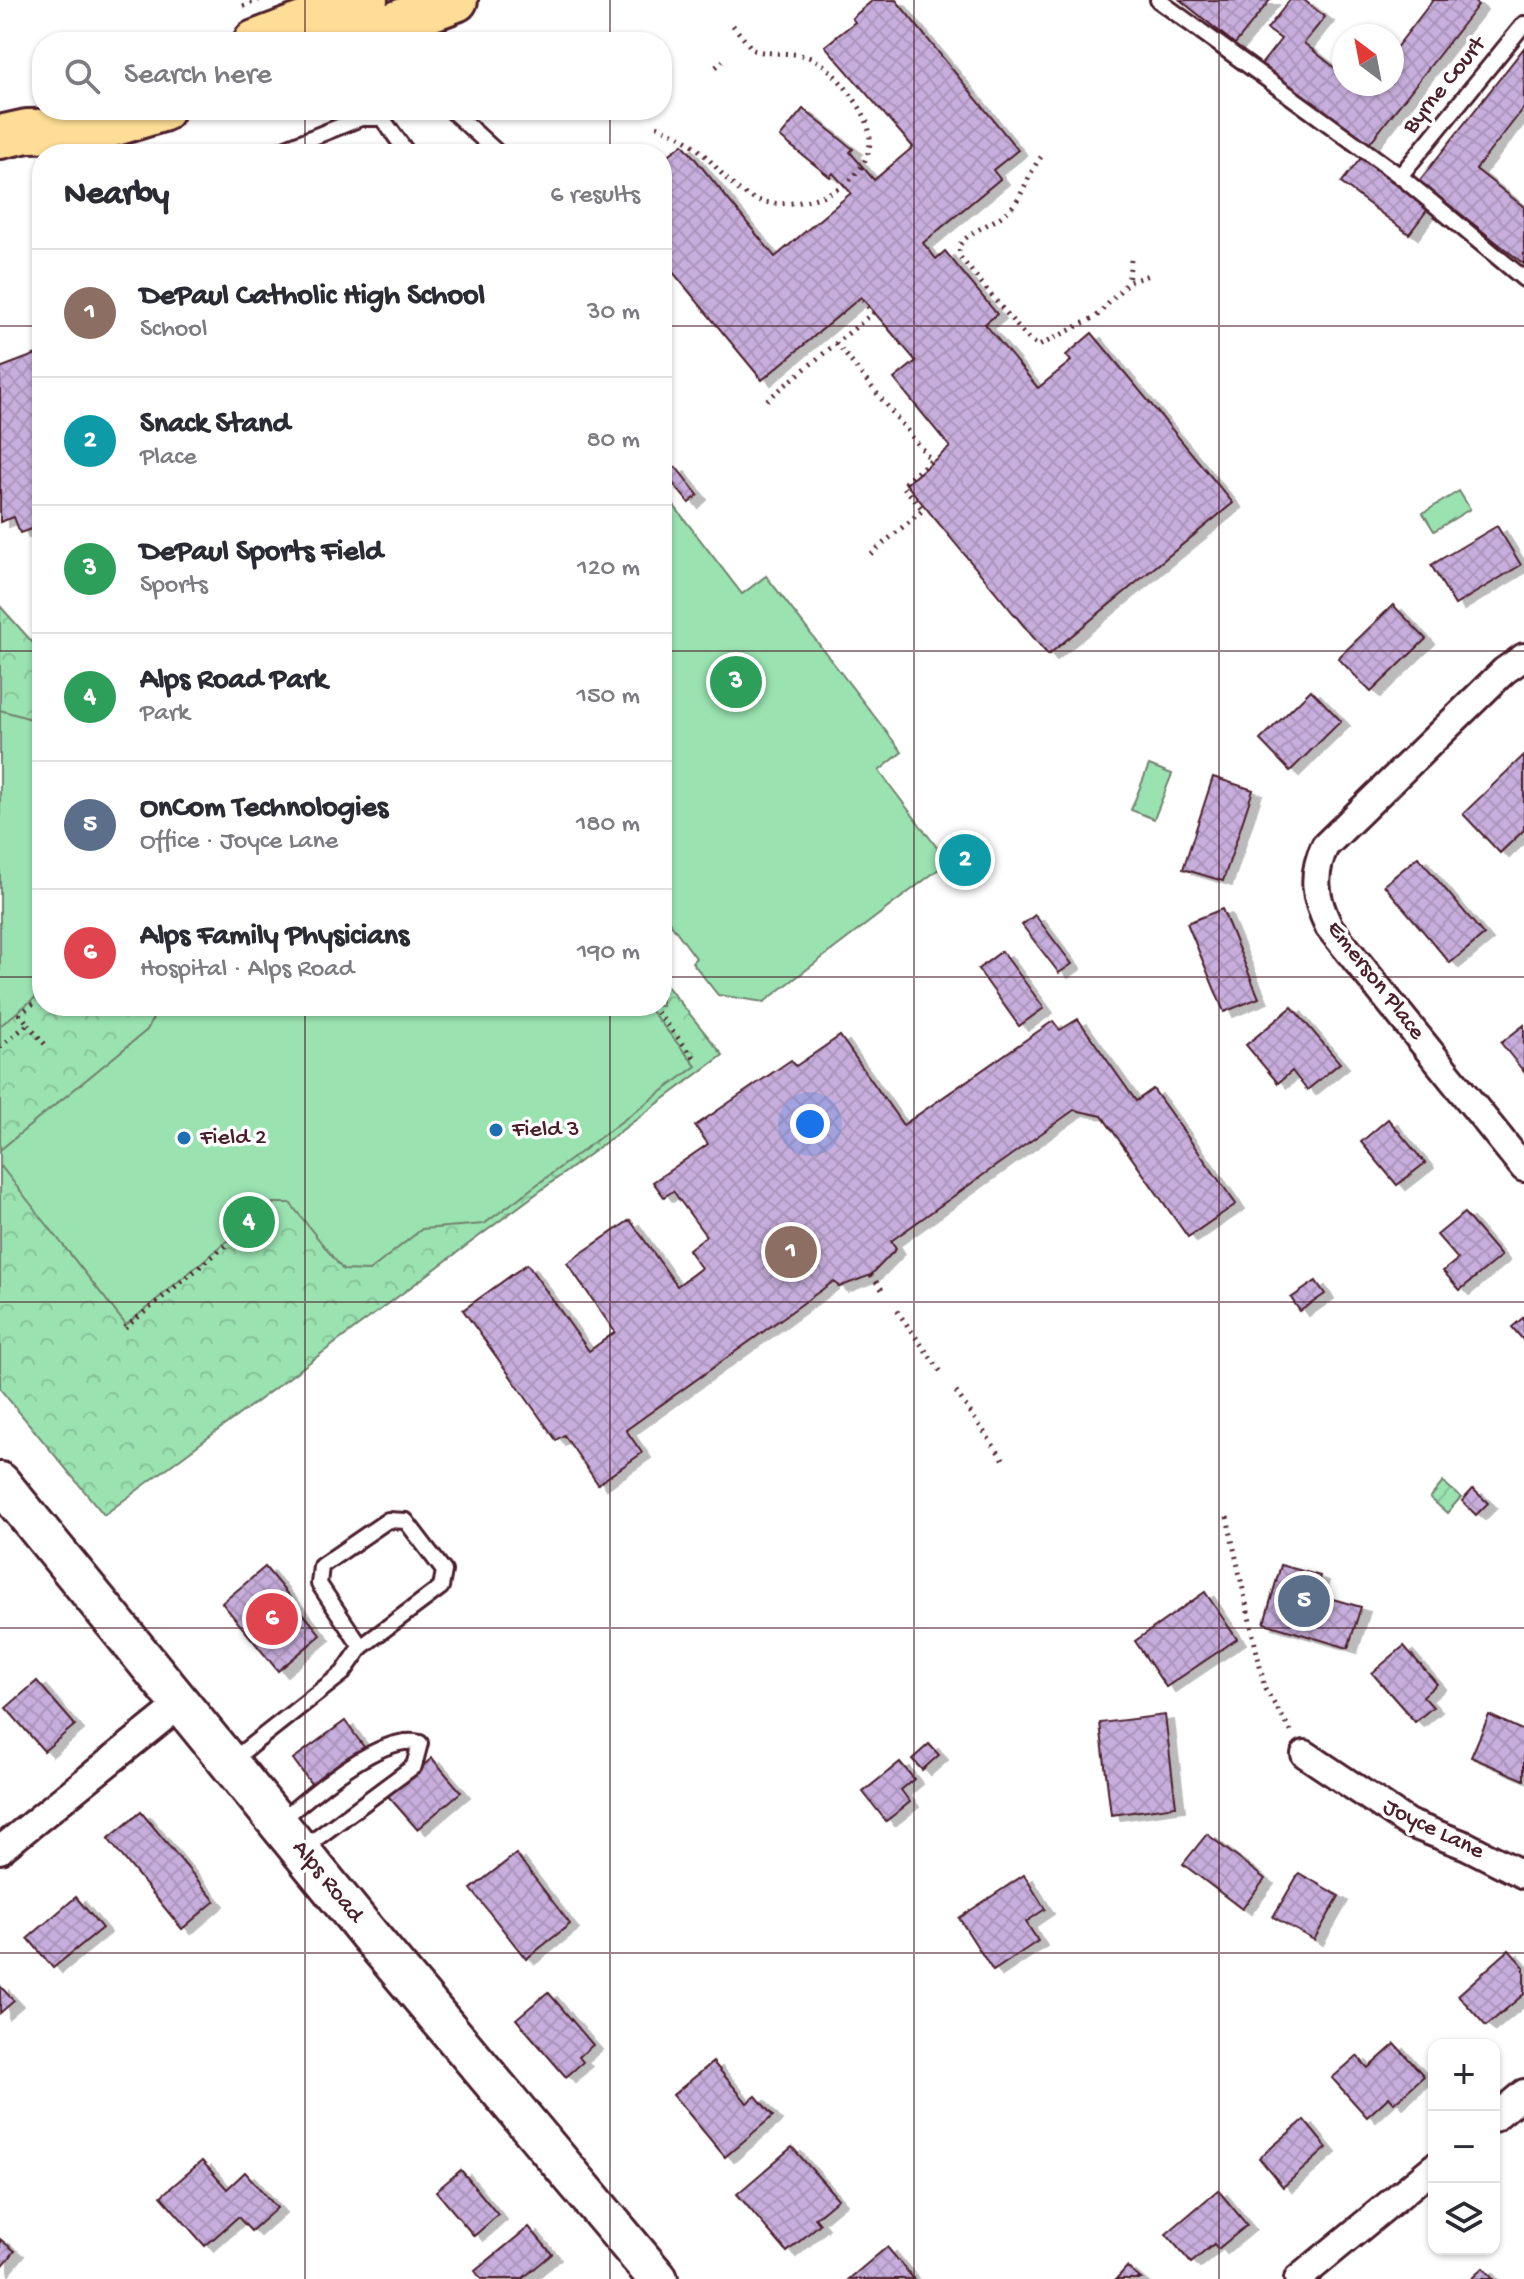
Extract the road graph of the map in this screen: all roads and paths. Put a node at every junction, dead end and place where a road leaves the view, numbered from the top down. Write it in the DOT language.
graph roads {
  1 [pos="259,0"];
  2 [pos="456,0"];
  3 [pos="1158,0"];
  4 [pos="731,23"];
  5 [pos="249,24"];
  6 [pos="1524,24"];
  7 [pos="366,29"];
  8 [pos="723,61"];
  9 [pos="716,67"];
  10 [pos="47,120"];
  11 [pos="129,120"];
  12 [pos="356,120"];
  13 [pos="383,120"];
  14 [pos="462,120"];
  15 [pos="657,126"];
  16 [pos="14,134"];
  17 [pos="298,144"];
  18 [pos="401,144"];
  19 [pos="488,144"];
  20 [pos="1041,157"];
  21 [pos="1400,176"];
  22 [pos="1131,260"];
  23 [pos="1149,275"];
  24 [pos="1524,279"];
  25 [pos="1128,282"];
  26 [pos="860,297"];
  27 [pos="836,343"];
  28 [pos="767,400"];
  29 [pos="867,557"];
  30 [pos="1524,657"];
  31 [pos="32,1005"];
  32 [pos="660,1016"];
  33 [pos="28,1024"];
  34 [pos="0,1047"];
  35 [pos="48,1048"];
  36 [pos="697,1061"];
  37 [pos="1524,1168"];
  38 [pos="274,1206"];
  39 [pos="871,1275"];
  40 [pos="883,1291"];
  41 [pos="897,1311"];
  42 [pos="125,1328"];
  43 [pos="941,1372"];
  44 [pos="956,1392"];
  45 [pos="1006,1463"];
  46 [pos="0,1482"];
  47 [pos="1227,1517"];
  48 [pos="361,1647"];
  49 [pos="182,1703"];
  50 [pos="1305,1754"];
  51 [pos="229,1762"];
  52 [pos="290,1836"];
  53 [pos="0,1850"];
  54 [pos="1524,1875"];
  55 [pos="1524,2093"];
  56 [pos="1500,2113"];
  57 [pos="1428,2172"];
  58 [pos="658,2279"];
  59 [pos="1298,2279"];
  1 -- 5 [label="path"];
  2 -- 7 [label="main road"];
  3 -- 21 [label="lane"];
  4 -- 15 [label="path"];
  5 -- 7 [label="main road"];
  6 -- 21 [label="lane, Byrne Court"];
  8 -- 9 [label="path"];
  10 -- 16 [label="main road"];
  11 -- 16 [label="main road"];
  12 -- 17 [label="lane"];
  13 -- 18 [label="lane"];
  14 -- 19 [label="lane"];
  20 -- 25 [label="path"];
  21 -- 24 [label="lane"];
  22 -- 25 [label="path"];
  23 -- 25 [label="path"];
  26 -- 27 [label="path"];
  27 -- 28 [label="path"];
  27 -- 29 [label="path"];
  30 -- 37 [label="street, Emerson Place"];
  31 -- 33 [label="path"];
  32 -- 36 [label="path"];
  33 -- 34 [label="path"];
  33 -- 35 [label="path"];
  38 -- 42 [label="path"];
  39 -- 40 [label="path"];
  41 -- 43 [label="path"];
  44 -- 45 [label="path"];
  46 -- 49 [label="main road, Alps Road"];
  47 -- 50 [label="path"];
  48 -- 48 [label="lane"];
  48 -- 51 [label="lane"];
  49 -- 51 [label="main road, Alps Road"];
  49 -- 53 [label="street"];
  50 -- 54 [label="street, Joyce Lane"];
  51 -- 52 [label="main road, Alps Road"];
  52 -- 52 [label="lane"];
  52 -- 58 [label="main road, Alps Road"];
  55 -- 56 [label="street"];
  57 -- 59 [label="street"];
}
